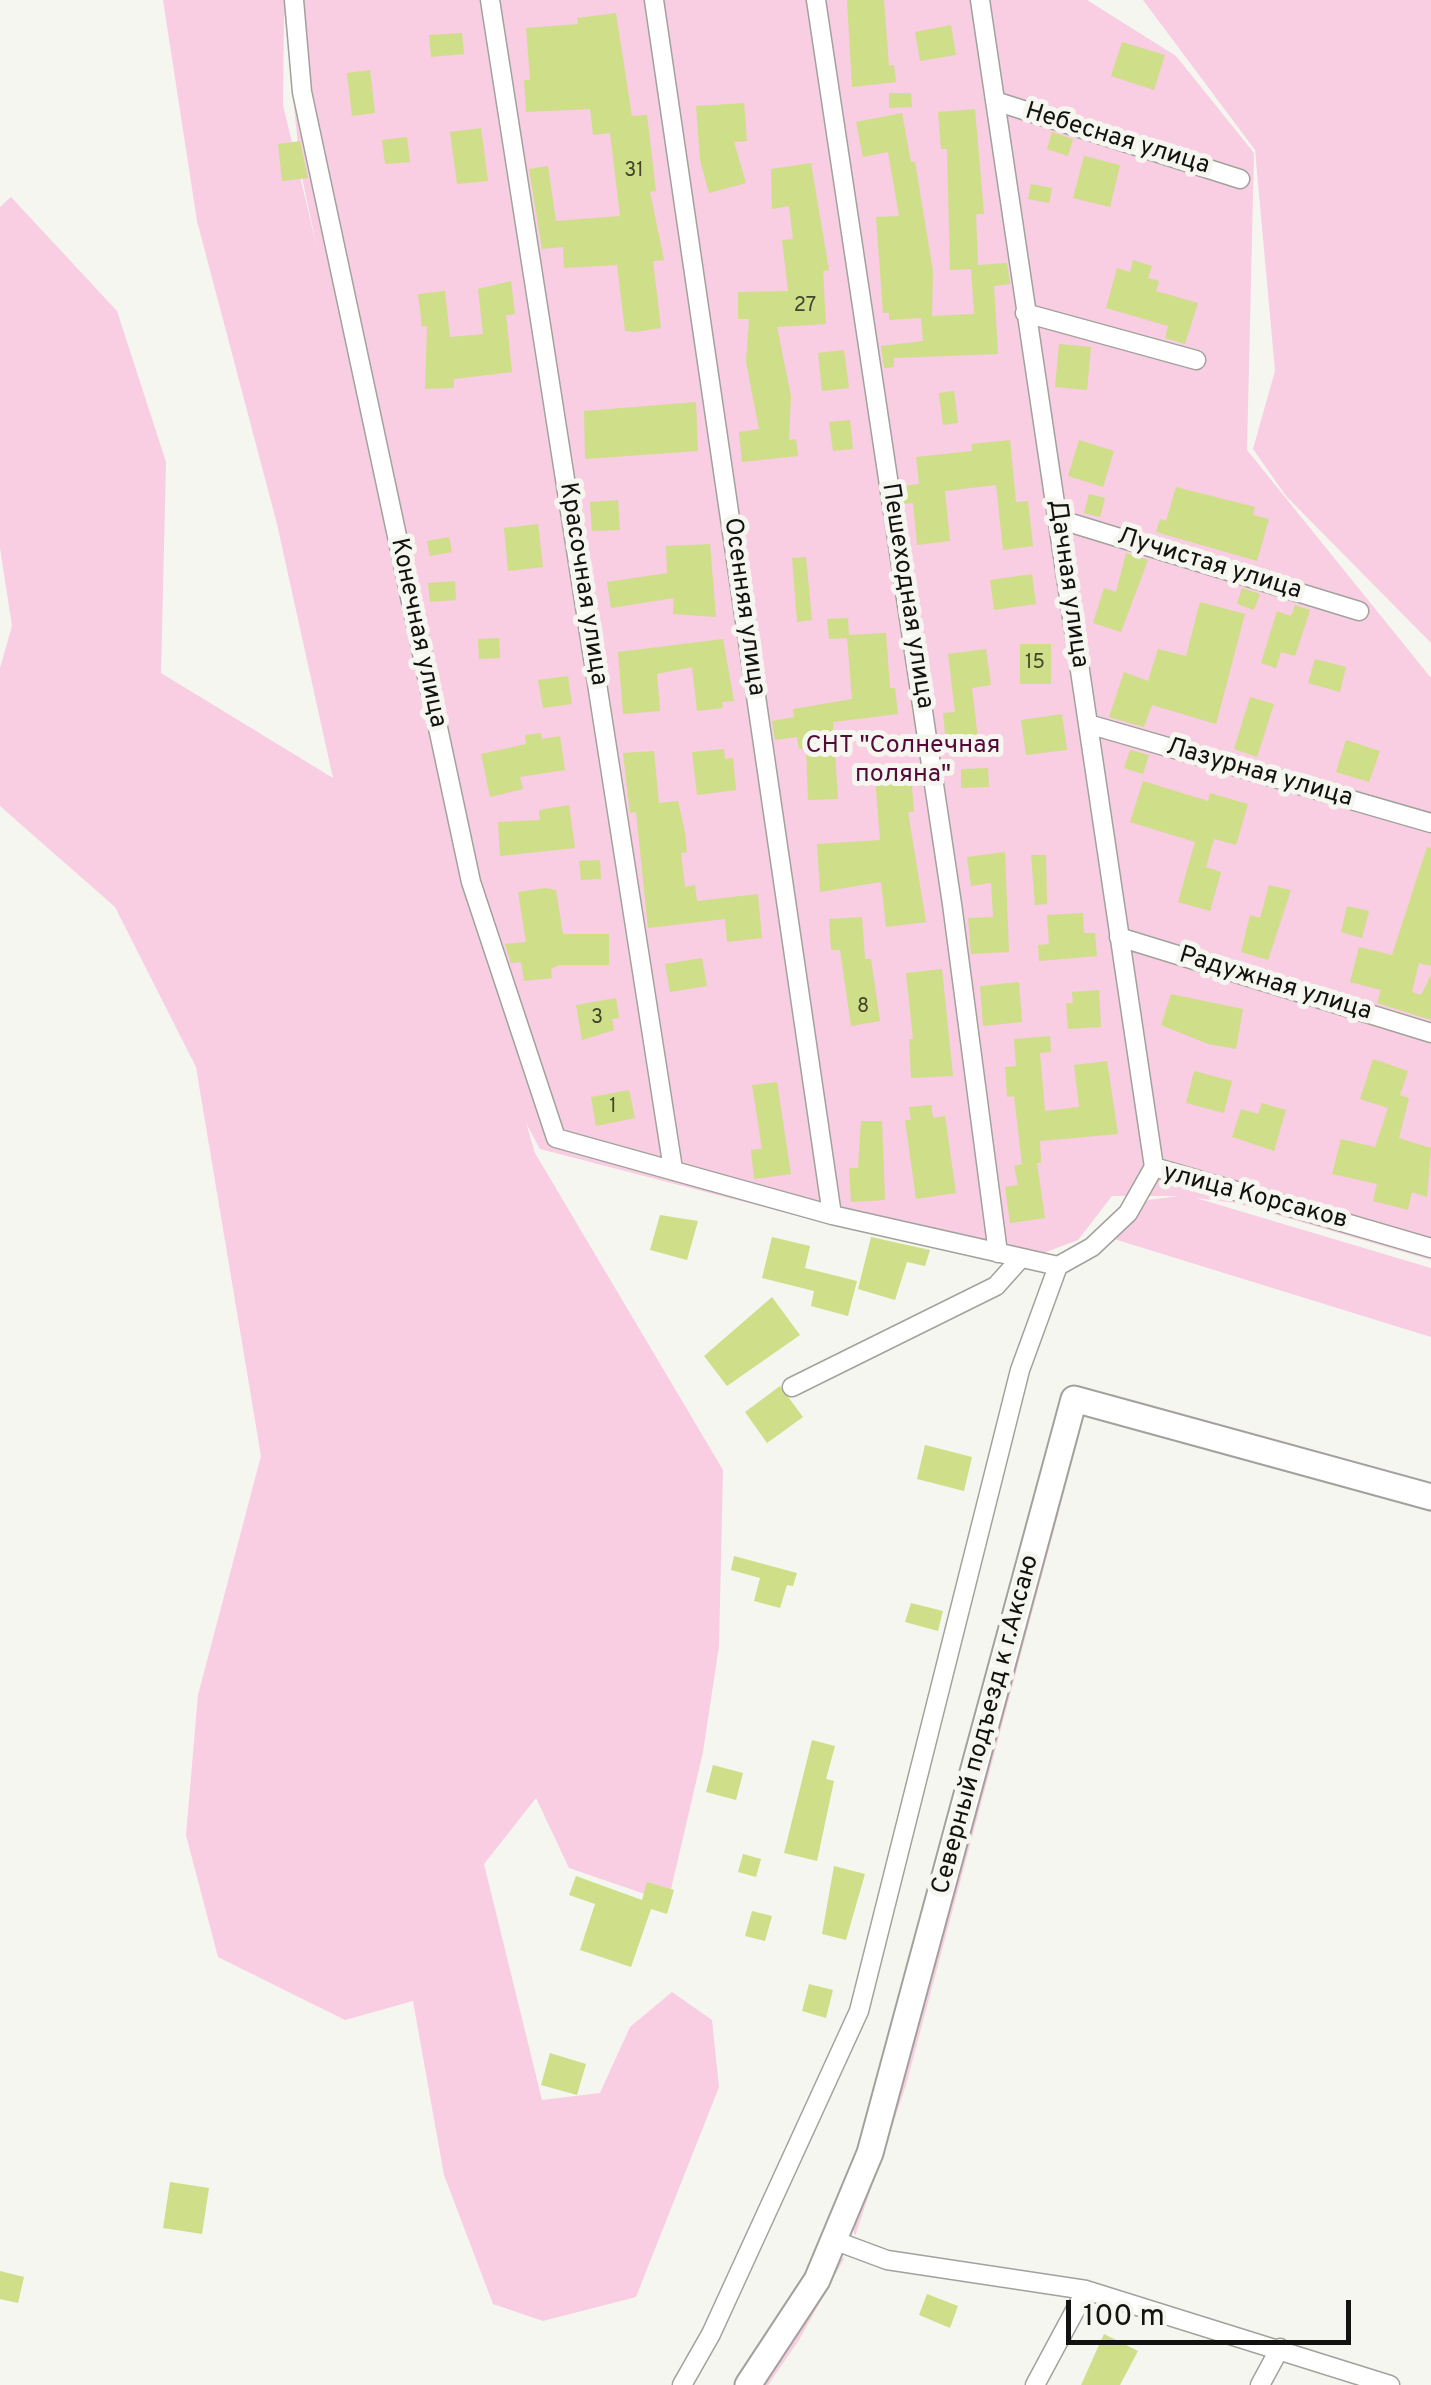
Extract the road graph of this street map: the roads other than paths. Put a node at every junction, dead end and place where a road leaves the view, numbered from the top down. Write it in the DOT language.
graph roads {
  1 [pos="294,0"];
  2 [pos="490,0"];
  3 [pos="654,0"];
  4 [pos="816,0"];
  5 [pos="980,0"];
  6 [pos="994,101"];
  7 [pos="1240,179"];
  8 [pos="1025,313"];
  9 [pos="1196,360"];
  10 [pos="1058,519"];
  11 [pos="1359,611"];
  12 [pos="1088,724"];
  13 [pos="1431,824"];
  14 [pos="1119,937"];
  15 [pos="1431,1033"];
  16 [pos="1154,1167"];
  17 [pos="673,1168"];
  18 [pos="832,1215"];
  19 [pos="1431,1248"];
  20 [pos="998,1253"];
  21 [pos="1021,1258"];
  22 [pos="1058,1266"];
  23 [pos="792,1387"];
  24 [pos="1431,1497"];
  25 [pos="836,2241"];
  26 [pos="1086,2290"];
  27 [pos="1280,2348"];
  28 [pos="682,2385"];
  29 [pos="748,2385"];
  30 [pos="1034,2385"];
  31 [pos="1260,2385"];
  32 [pos="1390,2385"];
  1 -- 17 [label="street, Конечная улица"];
  2 -- 17 [label="street, Красочная улица"];
  3 -- 18 [label="street, Осенняя улица"];
  4 -- 20 [label="street, Пешеходная улица"];
  5 -- 6 [label="street, Дачная улица"];
  6 -- 7 [label="street, Небесная улица"];
  6 -- 8 [label="street, Дачная улица"];
  8 -- 9 [label="street"];
  8 -- 10 [label="street, Дачная улица"];
  10 -- 11 [label="street, Лучистая улица"];
  10 -- 12 [label="street, Дачная улица"];
  12 -- 13 [label="street, Лазурная улица"];
  12 -- 14 [label="street, Дачная улица"];
  14 -- 15 [label="street, Радужная улица"];
  14 -- 16 [label="street, Дачная улица"];
  16 -- 19 [label="street, улица Корсаков"];
  16 -- 22 [label="street, улица Корсаков"];
  17 -- 18 [label="street"];
  18 -- 20 [label="street"];
  20 -- 21 [label="street"];
  21 -- 22 [label="street"];
  21 -- 23 [label="street"];
  22 -- 28 [label="street"];
  24 -- 25 [label="street, Северный подъезд к г.Аксаю"];
  25 -- 26 [label="street"];
  25 -- 29 [label="street, Северный подъезд к г.Аксаю"];
  26 -- 27 [label="street"];
  26 -- 30 [label="street"];
  27 -- 31 [label="street"];
  27 -- 32 [label="street"];
}
